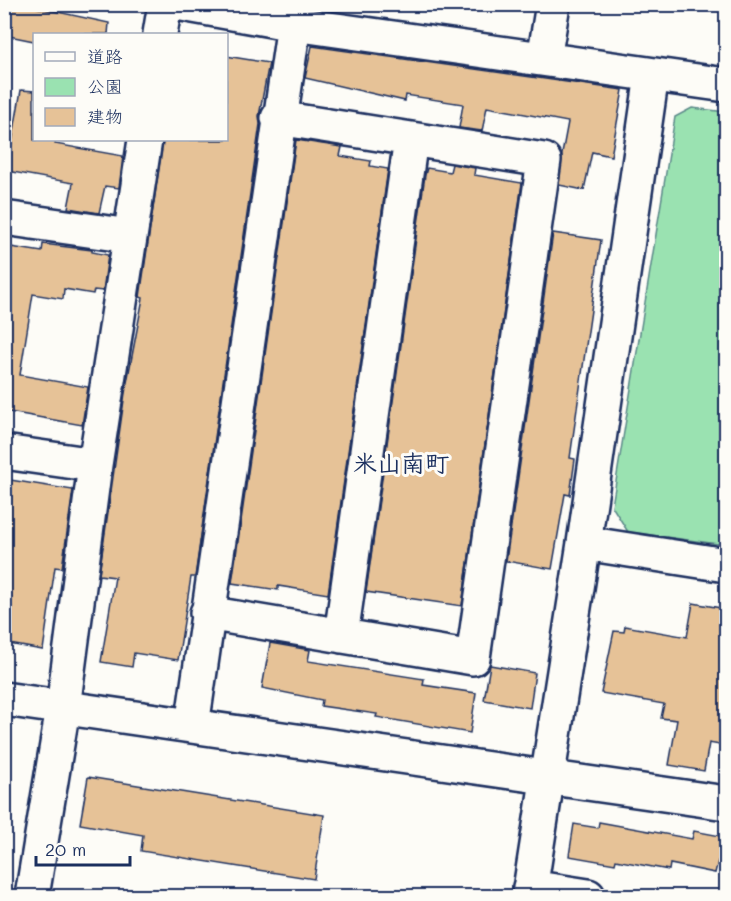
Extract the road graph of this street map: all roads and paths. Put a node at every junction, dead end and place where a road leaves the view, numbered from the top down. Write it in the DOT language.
graph roads {
  1 [pos="165,4"];
  2 [pos="182,4"];
  3 [pos="553,4"];
  4 [pos="294,24"];
  5 [pos="160,33"];
  6 [pos="544,59"];
  7 [pos="652,75"];
  8 [pos="726,85"];
  9 [pos="278,118"];
  10 [pos="411,139"];
  11 [pos="145,141"];
  12 [pos="4,218"];
  13 [pos="130,236"];
  14 [pos="4,452"];
  15 [pos="95,465"];
  16 [pos="584,543"];
  17 [pos="726,565"];
  18 [pos="207,613"];
  19 [pos="340,636"];
  20 [pos="4,699"];
  21 [pos="63,708"];
  22 [pos="192,726"];
  23 [pos="547,777"];
  24 [pos="726,803"];
  25 [pos="529,892"];
  26 [pos="32,897"];
  27 [pos="588,897"];
  1 -- 5 [label="street"];
  2 -- 4 [label="street"];
  3 -- 6 [label="street"];
  4 -- 6 [label="street"];
  4 -- 9 [label="street"];
  6 -- 7 [label="street"];
  7 -- 8 [label="street"];
  7 -- 16 [label="street"];
  9 -- 10 [label="street"];
  9 -- 18 [label="street"];
  10 -- 19 [label="street"];
  10 -- 19 [label="street"];
  11 -- 13 [label="street"];
  12 -- 13 [label="street"];
  13 -- 15 [label="street"];
  14 -- 15 [label="street"];
  15 -- 21 [label="street"];
  16 -- 17 [label="street"];
  16 -- 23 [label="street"];
  18 -- 19 [label="street"];
  18 -- 22 [label="street"];
  20 -- 21 [label="street"];
  21 -- 22 [label="street"];
  21 -- 26 [label="street"];
  22 -- 23 [label="street"];
  23 -- 24 [label="street"];
  23 -- 25 [label="street"];
  25 -- 27 [label="street"];
}
